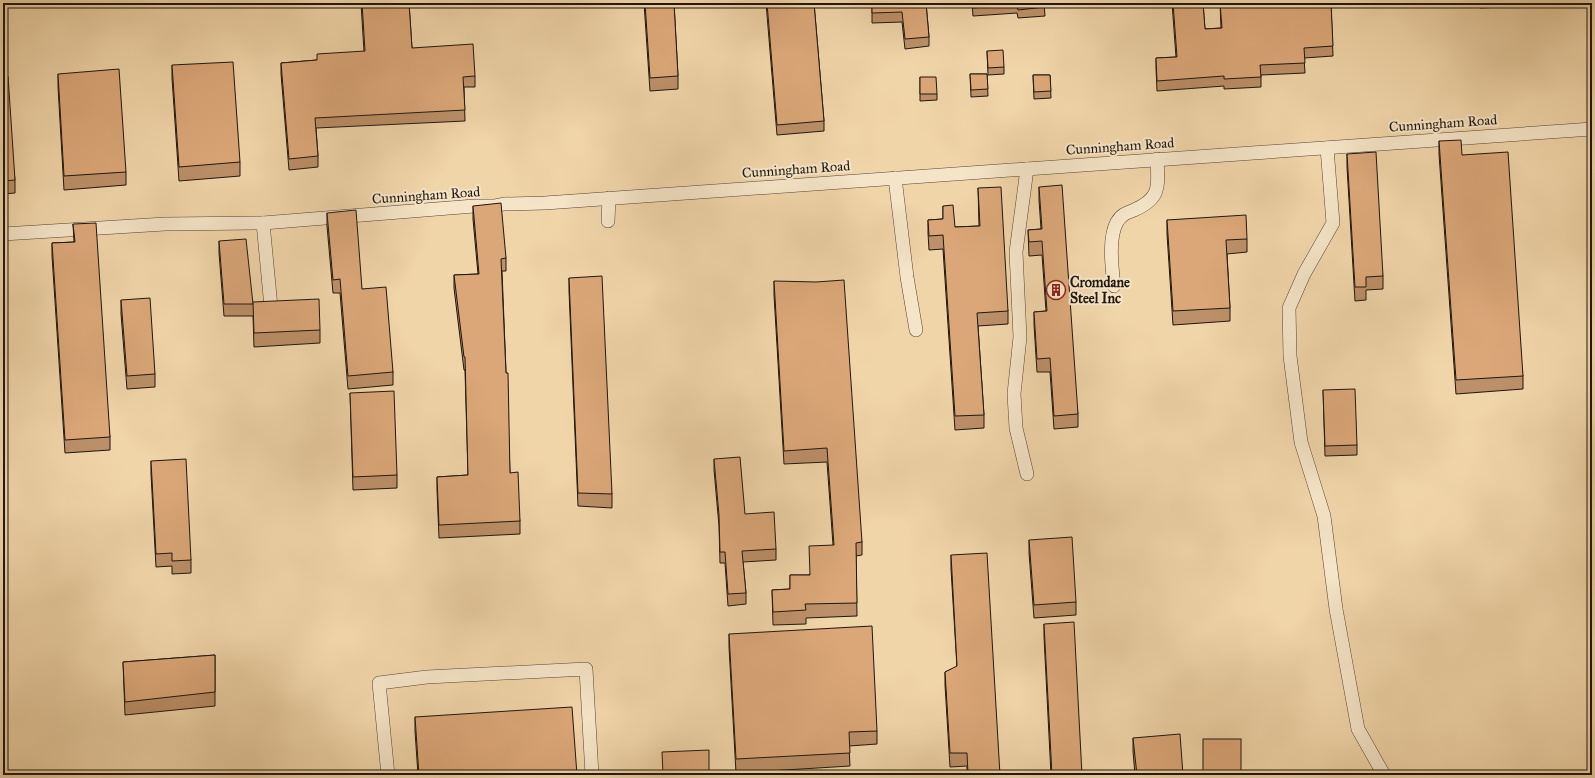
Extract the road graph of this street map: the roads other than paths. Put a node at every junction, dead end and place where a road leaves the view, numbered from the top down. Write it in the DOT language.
graph roads {
  1 [pos="1592,129"];
  2 [pos="1327,148"];
  3 [pos="1157,159"];
  4 [pos="1027,169"];
  5 [pos="895,178"];
  6 [pos="609,198"];
  7 [pos="608,221"];
  8 [pos="263,223"];
  9 [pos="3,234"];
  10 [pos="1114,286"];
  11 [pos="271,307"];
  12 [pos="916,330"];
  13 [pos="1027,474"];
  14 [pos="388,775"];
  15 [pos="592,775"];
  16 [pos="1384,775"];
  1 -- 2 [label="street, Cunningham Road"];
  2 -- 3 [label="street, Cunningham Road"];
  2 -- 16 [label="street"];
  3 -- 4 [label="street, Cunningham Road"];
  3 -- 10 [label="street"];
  4 -- 5 [label="street, Cunningham Road"];
  4 -- 13 [label="street"];
  5 -- 6 [label="street, Cunningham Road"];
  5 -- 12 [label="street"];
  6 -- 7 [label="street"];
  6 -- 8 [label="street, Cunningham Road"];
  8 -- 9 [label="street, Cunningham Road"];
  8 -- 11 [label="street"];
  14 -- 15 [label="street"];
}
